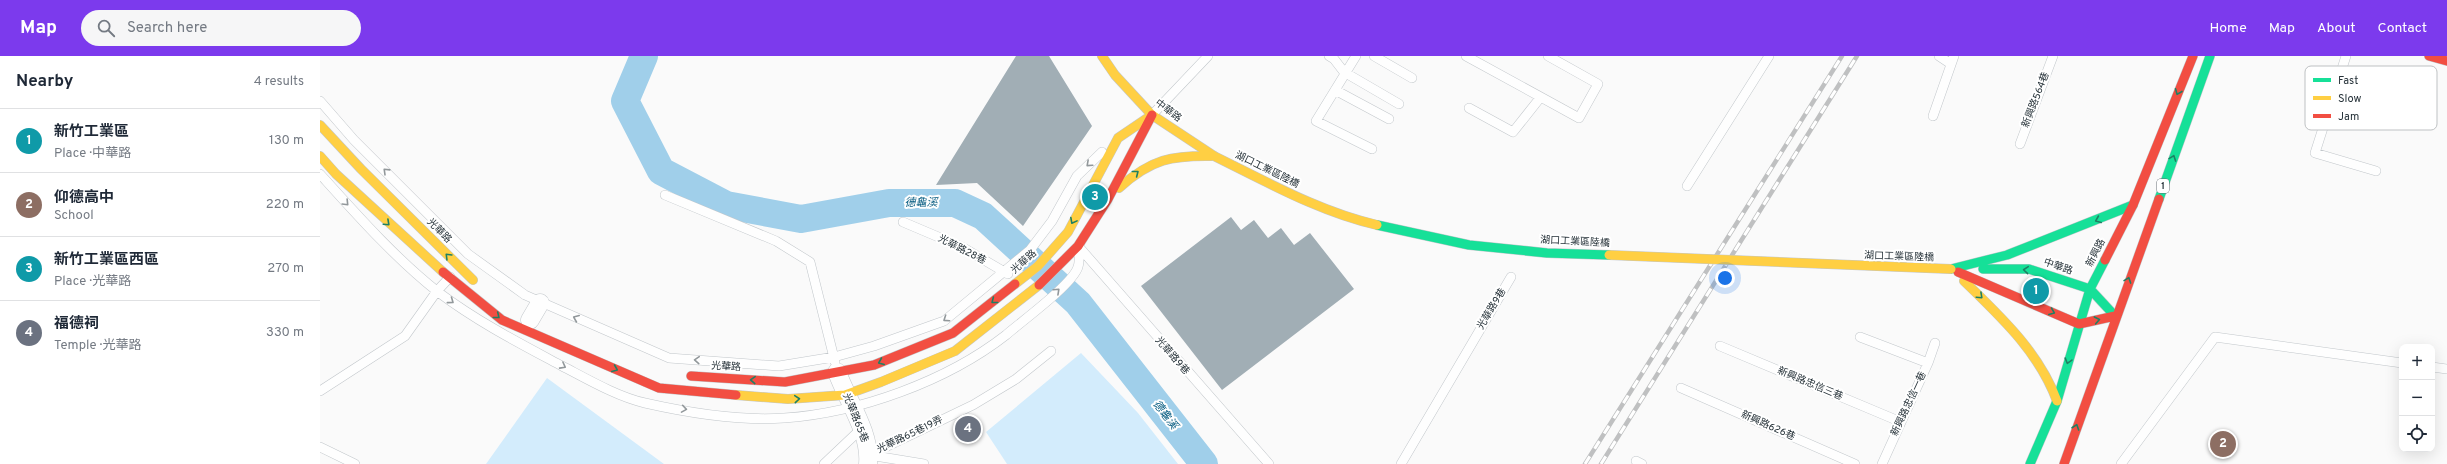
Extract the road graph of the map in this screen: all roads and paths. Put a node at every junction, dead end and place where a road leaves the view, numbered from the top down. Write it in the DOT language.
graph roads {
  1 [pos="1102,56"];
  2 [pos="1208,56"];
  3 [pos="1356,56"];
  4 [pos="1374,56"];
  5 [pos="1466,56"];
  6 [pos="1548,56"];
  7 [pos="1769,56"];
  8 [pos="1939,56"];
  9 [pos="2053,56"];
  10 [pos="2193,56"];
  11 [pos="2210,56"];
  12 [pos="2346,56"];
  13 [pos="2429,56"];
  14 [pos="1333,57"];
  15 [pos="1952,60"];
  16 [pos="2447,61"];
  17 [pos="2343,66"];
  18 [pos="1344,72"];
  19 [pos="1412,78"];
  20 [pos="1335,90"];
  21 [pos="1540,98"];
  22 [pos="320,101"];
  23 [pos="1400,104"];
  24 [pos="1469,108"];
  25 [pos="1152,115"];
  26 [pos="1933,116"];
  27 [pos="1389,119"];
  28 [pos="320,125"];
  29 [pos="2322,130"];
  30 [pos="1118,138"];
  31 [pos="2020,144"];
  32 [pos="348,145"];
  33 [pos="1372,149"];
  34 [pos="320,156"];
  35 [pos="1214,156"];
  36 [pos="2376,171"];
  37 [pos="320,174"];
  38 [pos="1687,186"];
  39 [pos="665,194"];
  40 [pos="1108,199"];
  41 [pos="2133,204"];
  42 [pos="903,222"];
  43 [pos="1078,246"];
  44 [pos="468,254"];
  45 [pos="459,267"];
  46 [pos="1951,269"];
  47 [pos="1006,270"];
  48 [pos="1511,277"];
  49 [pos="449,278"];
  50 [pos="1022,278"];
  51 [pos="481,287"];
  52 [pos="2090,289"];
  53 [pos="437,291"];
  54 [pos="540,303"];
  55 [pos="2115,316"];
  56 [pos="530,320"];
  57 [pos="2079,324"];
  58 [pos="1860,337"];
  59 [pos="1934,343"];
  60 [pos="1720,346"];
  61 [pos="1051,351"];
  62 [pos="2399,362"];
  63 [pos="1928,363"];
  64 [pos="836,364"];
  65 [pos="2435,367"];
  66 [pos="2447,369"];
  67 [pos="679,375"];
  68 [pos="1682,388"];
  69 [pos="320,391"];
  70 [pos="848,401"];
  71 [pos="2057,401"];
  72 [pos="1901,422"];
  73 [pos="861,429"];
  74 [pos="320,447"];
  75 [pos="872,461"];
  76 [pos="355,464"];
  77 [pos="824,464"];
  78 [pos="924,464"];
  79 [pos="1269,464"];
  80 [pos="1400,464"];
  81 [pos="1855,464"];
  82 [pos="1882,464"];
  83 [pos="2030,464"];
  84 [pos="2064,464"];
  85 [pos="2121,464"];
  1 -- 25 [label="street, 中華路"];
  2 -- 25 [label="lane"];
  3 -- 18 [label="lane"];
  4 -- 19 [label="lane"];
  5 -- 21 [label="lane"];
  6 -- 21 [label="lane"];
  7 -- 38 [label="lane"];
  8 -- 15 [label="lane"];
  9 -- 31 [label="lane, 新興路564巷"];
  10 -- 41 [label="street, 新興路 / 1, one-way"];
  55 -- 11 [label="street, 1, one-way"];
  12 -- 17 [label="lane"];
  13 -- 16 [label="street"];
  14 -- 18 [label="lane"];
  15 -- 26 [label="lane"];
  18 -- 20 [label="lane"];
  18 -- 23 [label="lane"];
  20 -- 27 [label="lane"];
  20 -- 33 [label="lane"];
  21 -- 24 [label="lane"];
  22 -- 32 [label="lane, 光華路"];
  25 -- 30 [label="street, 光華路"];
  25 -- 35 [label="street, 中華路"];
  25 -- 40 [label="street"];
  28 -- 32 [label="street, 光華路"];
  29 -- 36 [label="lane"];
  30 -- 47 [label="lane, 光華路, one-way"];
  30 -- 50 [label="street, 光華路, one-way"];
  44 -- 32 [label="lane, 光華路, one-way"];
  45 -- 32 [label="street, 光華路, one-way"];
  34 -- 49 [label="street, one-way"];
  40 -- 35 [label="street, one-way"];
  35 -- 46 [label="street, 湖口工業區陸橋, bridge"];
  37 -- 53 [label="lane, one-way"];
  39 -- 64 [label="lane"];
  40 -- 43 [label="street"];
  41 -- 46 [label="street, one-way"];
  41 -- 52 [label="street, 新興路 / 1"];
  42 -- 47 [label="lane, 光華路28巷"];
  43 -- 70 [label="street"];
  70 -- 43 [label="lane, one-way"];
  43 -- 79 [label="lane, 光華路9巷"];
  44 -- 45 [label="lane"];
  44 -- 54 [label="lane, 光華路"];
  45 -- 49 [label="lane"];
  45 -- 51 [label="street, 光華路"];
  52 -- 46 [label="street, 中華路, one-way"];
  46 -- 57 [label="street, one-way"];
  46 -- 71 [label="street, one-way"];
  47 -- 50 [label="lane, 光華路28巷"];
  47 -- 64 [label="lane, 光華路, one-way"];
  48 -- 80 [label="lane, 光華路9巷"];
  49 -- 53 [label="lane"];
  49 -- 70 [label="street, one-way"];
  50 -- 64 [label="street, 光華路, one-way"];
  52 -- 55 [label="street, 中華路"];
  52 -- 57 [label="street, 新興路 / 1"];
  53 -- 69 [label="lane"];
  53 -- 70 [label="lane, one-way"];
  54 -- 56 [label="street"];
  64 -- 54 [label="lane, 光華路, one-way"];
  57 -- 55 [label="street, one-way"];
  84 -- 55 [label="street, 1, one-way"];
  57 -- 71 [label="street, 新興路 / 1, one-way"];
  58 -- 63 [label="lane"];
  59 -- 63 [label="lane, 新興路忠信一巷"];
  60 -- 72 [label="lane, 新興路忠信三巷"];
  61 -- 75 [label="lane, 光華路65巷19弄"];
  62 -- 85 [label="lane"];
  63 -- 72 [label="lane, 新興路忠信一巷"];
  64 -- 67 [label="street, 光華路, one-way"];
  64 -- 70 [label="street, 光華路65巷"];
  65 -- 66 [label="lane"];
  68 -- 81 [label="lane, 新興路626巷"];
  70 -- 73 [label="street, 光華路65巷"];
  71 -- 83 [label="street, 新興路 / 1"];
  72 -- 82 [label="lane, 新興路忠信一巷"];
  73 -- 75 [label="street, 光華路65巷"];
  73 -- 77 [label="lane"];
  74 -- 76 [label="lane"];
  75 -- 78 [label="lane"];
}
